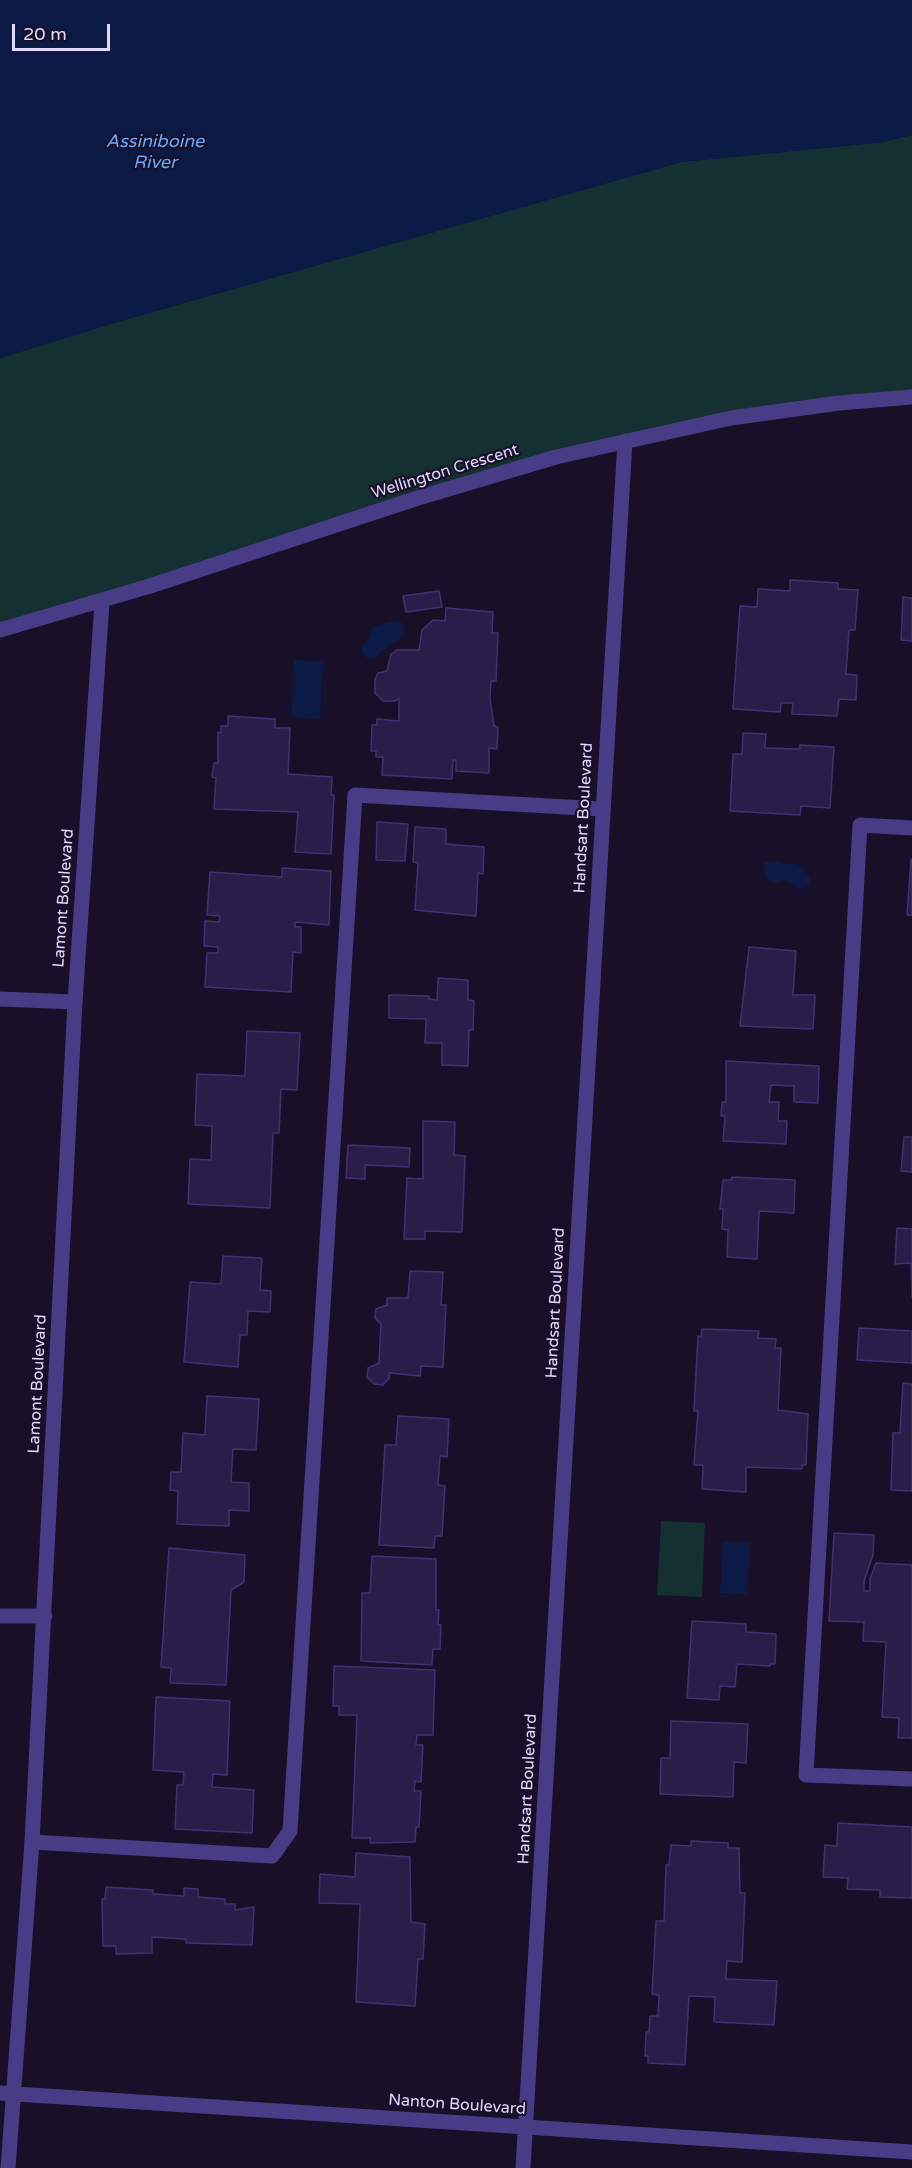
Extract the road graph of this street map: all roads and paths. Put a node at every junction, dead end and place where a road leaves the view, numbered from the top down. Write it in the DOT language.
graph roads {
  1 [pos="912,397"];
  2 [pos="624,441"];
  3 [pos="102,602"];
  4 [pos="0,630"];
  5 [pos="602,809"];
  6 [pos="912,828"];
  7 [pos="0,999"];
  8 [pos="75,1002"];
  9 [pos="0,1616"];
  10 [pos="45,1616"];
  11 [pos="912,1779"];
  12 [pos="32,1842"];
  13 [pos="6,2094"];
  14 [pos="526,2127"];
  15 [pos="912,2152"];
  16 [pos="8,2168"];
  17 [pos="523,2168"];
  1 -- 2 [label="street, Wellington Crescent"];
  2 -- 3 [label="street, Wellington Crescent"];
  2 -- 5 [label="street, Handsart Boulevard"];
  3 -- 4 [label="street, Wellington Crescent"];
  3 -- 8 [label="street, Lamont Boulevard"];
  5 -- 12 [label="street"];
  5 -- 14 [label="street, Handsart Boulevard"];
  6 -- 11 [label="street"];
  7 -- 8 [label="street"];
  8 -- 10 [label="street, Lamont Boulevard"];
  9 -- 10 [label="street"];
  10 -- 12 [label="street, Lamont Boulevard"];
  12 -- 13 [label="street, Lamont Boulevard"];
  13 -- 14 [label="street, Nanton Boulevard"];
  13 -- 16 [label="street, Lamont Boulevard"];
  14 -- 15 [label="street, Nanton Boulevard"];
  14 -- 17 [label="street, Handsart Boulevard"];
}
